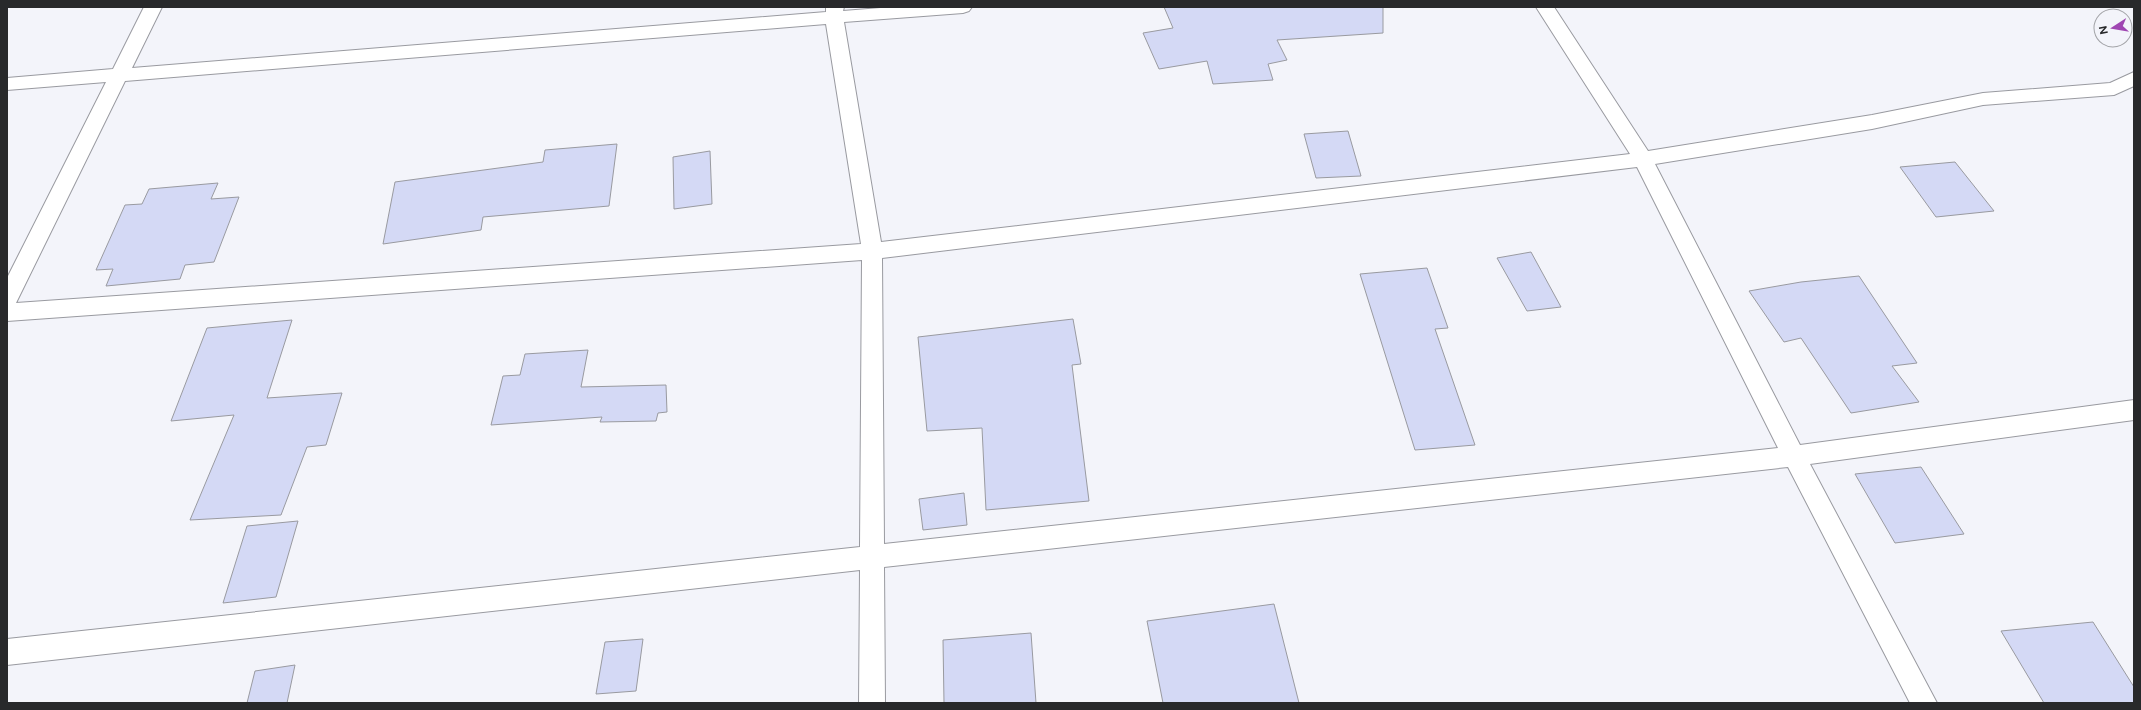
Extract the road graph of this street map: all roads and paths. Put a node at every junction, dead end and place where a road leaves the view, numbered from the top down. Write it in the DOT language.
graph roads {
  1 [pos="153,7"];
  2 [pos="963,7"];
  3 [pos="1545,7"];
  4 [pos="835,12"];
  5 [pos="119,76"];
  6 [pos="2134,78"];
  7 [pos="7,84"];
  8 [pos="1643,159"];
  9 [pos="872,251"];
  10 [pos="7,299"];
  11 [pos="7,312"];
  12 [pos="2134,410"];
  13 [pos="1794,456"];
  14 [pos="872,558"];
  15 [pos="7,652"];
  16 [pos="872,703"];
  17 [pos="1924,703"];
  1 -- 5 [label="street"];
  2 -- 4 [label="street"];
  3 -- 8 [label="street"];
  4 -- 5 [label="street"];
  4 -- 9 [label="street"];
  5 -- 7 [label="street"];
  5 -- 10 [label="street"];
  6 -- 8 [label="street"];
  8 -- 9 [label="street"];
  8 -- 13 [label="street"];
  9 -- 11 [label="street"];
  9 -- 14 [label="street"];
  12 -- 13 [label="street"];
  13 -- 14 [label="street"];
  13 -- 17 [label="street"];
  14 -- 15 [label="street"];
  14 -- 16 [label="street"];
}
